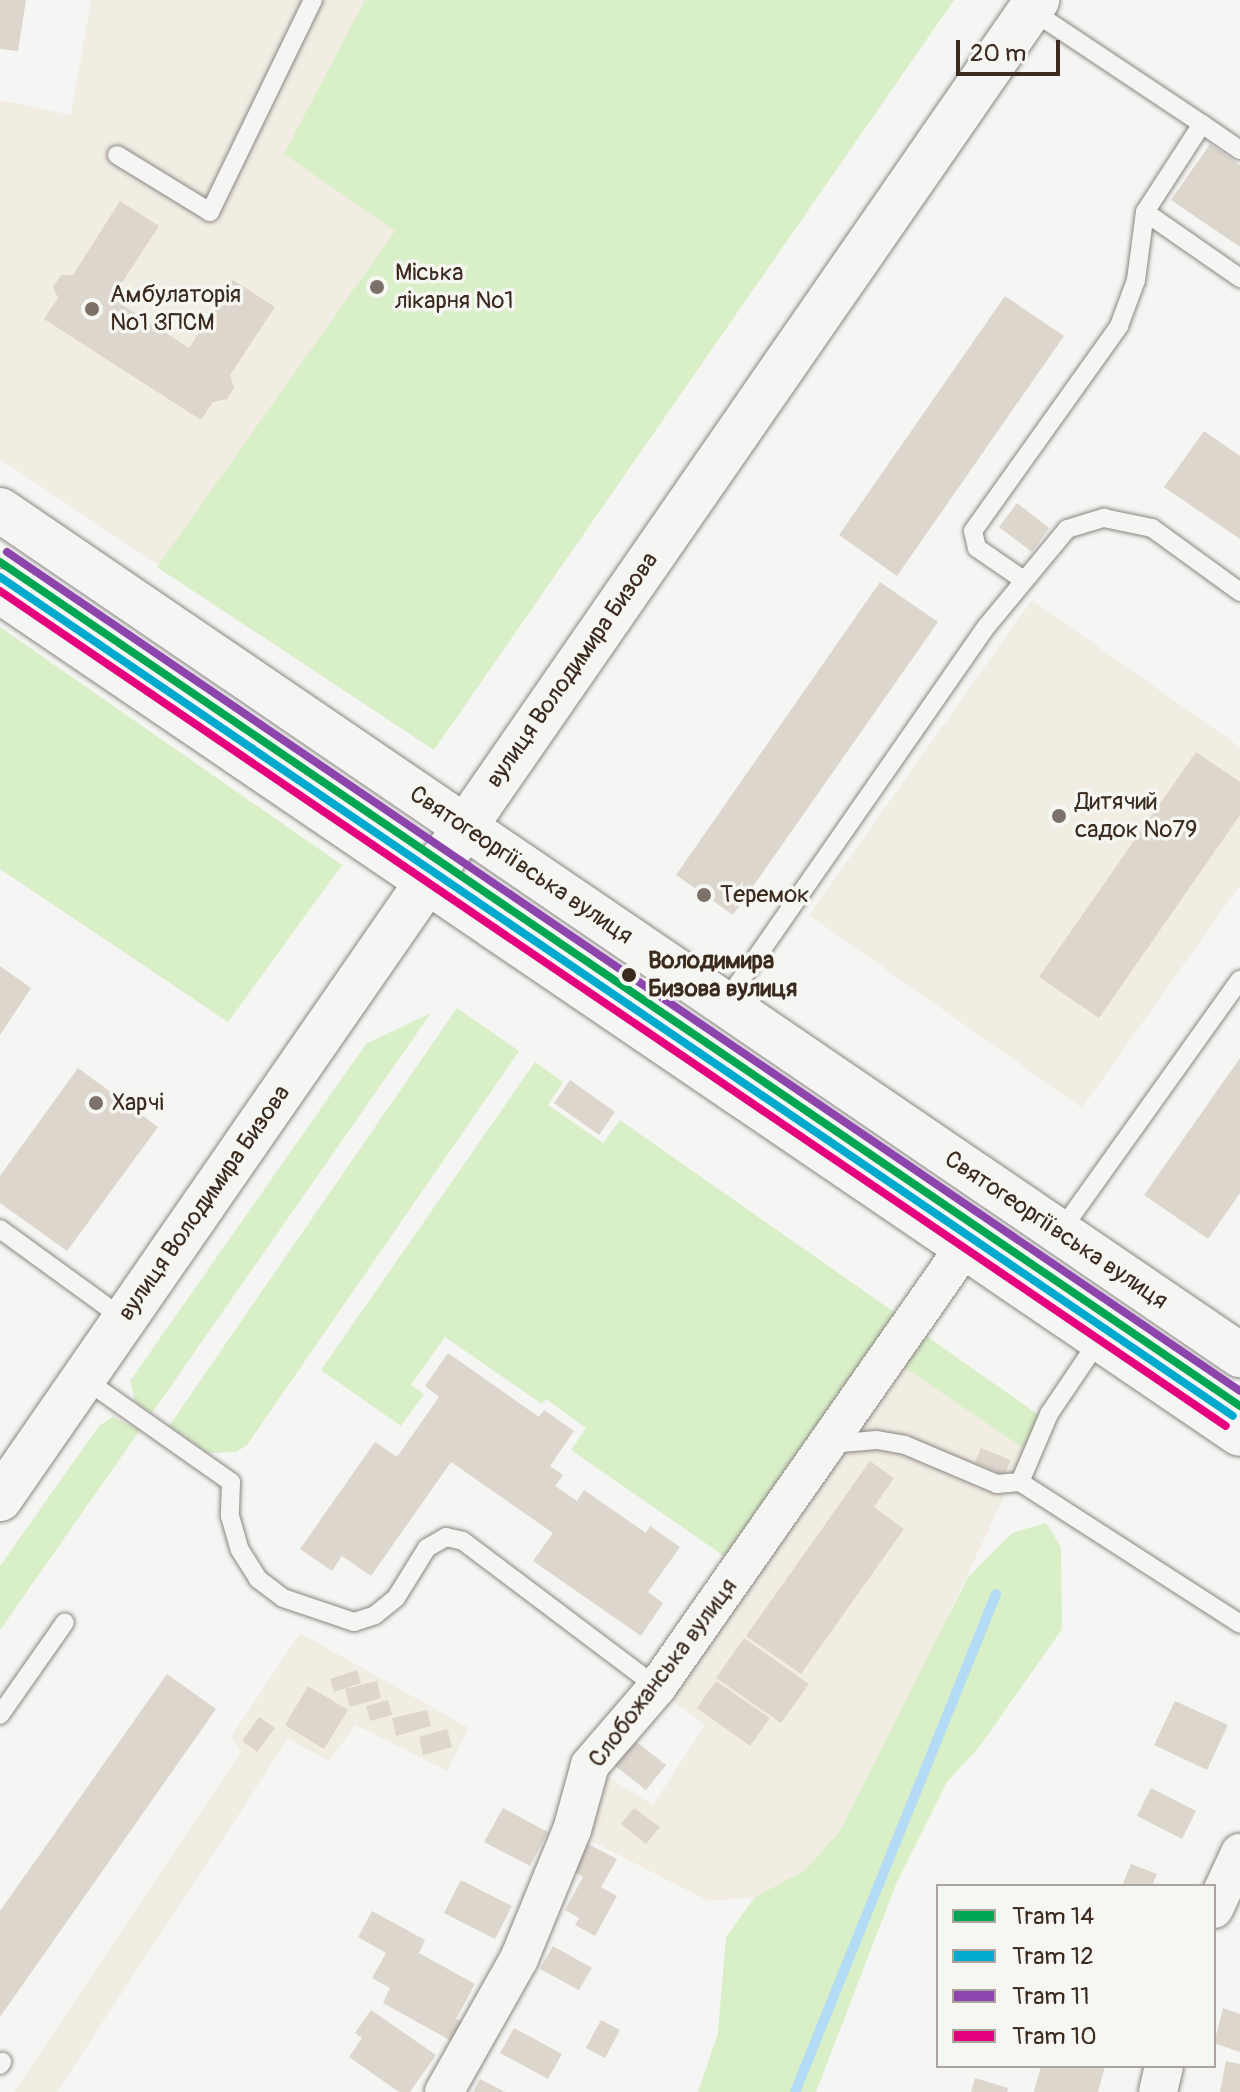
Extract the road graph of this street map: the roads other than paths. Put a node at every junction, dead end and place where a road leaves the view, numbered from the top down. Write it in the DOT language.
graph roads {
  1 [pos="313,0"];
  2 [pos="1034,5"];
  3 [pos="1202,124"];
  4 [pos="1240,150"];
  5 [pos="117,155"];
  6 [pos="1145,212"];
  7 [pos="1240,278"];
  8 [pos="0,510"];
  9 [pos="1022,579"];
  10 [pos="0,591"];
  11 [pos="1240,592"];
  12 [pos="463,826"];
  13 [pos="427,879"];
  14 [pos="1240,980"];
  15 [pos="724,1004"];
  16 [pos="0,1229"];
  17 [pos="1059,1232"];
  18 [pos="966,1245"];
  19 [pos="124,1319"];
  20 [pos="1101,1337"];
  21 [pos="1240,1355"];
  22 [pos="83,1378"];
  23 [pos="1240,1434"];
  24 [pos="827,1445"];
  25 [pos="1020,1482"];
  26 [pos="0,1499"];
  27 [pos="65,1622"];
  28 [pos="1240,1624"];
  29 [pos="657,1687"];
  30 [pos="0,1715"];
  31 [pos="1237,1866"];
  32 [pos="1216,1905"];
  33 [pos="1164,2068"];
  34 [pos="444,2092"];
  35 [pos="1158,2092"];
  1 -- 5 [label="lane"];
  2 -- 3 [label="lane"];
  2 -- 12 [label="main road, вулиця Володимира Бизова"];
  3 -- 4 [label="lane"];
  3 -- 6 [label="lane"];
  6 -- 7 [label="lane"];
  6 -- 9 [label="lane"];
  8 -- 12 [label="main road, Святогеоргіївська вулиця"];
  9 -- 11 [label="lane"];
  9 -- 15 [label="lane"];
  10 -- 13 [label="main road"];
  12 -- 13 [label="main road, вулиця Володимира Бизова"];
  12 -- 15 [label="main road, Святогеоргіївська вулиця"];
  13 -- 18 [label="main road"];
  13 -- 19 [label="main road, вулиця Володимира Бизова"];
  14 -- 17 [label="lane"];
  15 -- 17 [label="main road, Святогеоргіївська вулиця"];
  16 -- 19 [label="lane"];
  17 -- 21 [label="main road, Святогеоргіївська вулиця"];
  18 -- 20 [label="main road"];
  18 -- 24 [label="street, Слобожанська вулиця"];
  19 -- 22 [label="main road, вулиця Володимира Бизова"];
  20 -- 23 [label="main road"];
  20 -- 25 [label="lane"];
  22 -- 26 [label="main road, вулиця Володимира Бизова"];
  22 -- 29 [label="lane"];
  24 -- 25 [label="lane"];
  24 -- 29 [label="street, Слобожанська вулиця"];
  25 -- 28 [label="lane"];
  27 -- 30 [label="lane"];
  29 -- 34 [label="street, Слобожанська вулиця"];
  31 -- 32 [label="street"];
  33 -- 35 [label="street"];
}
